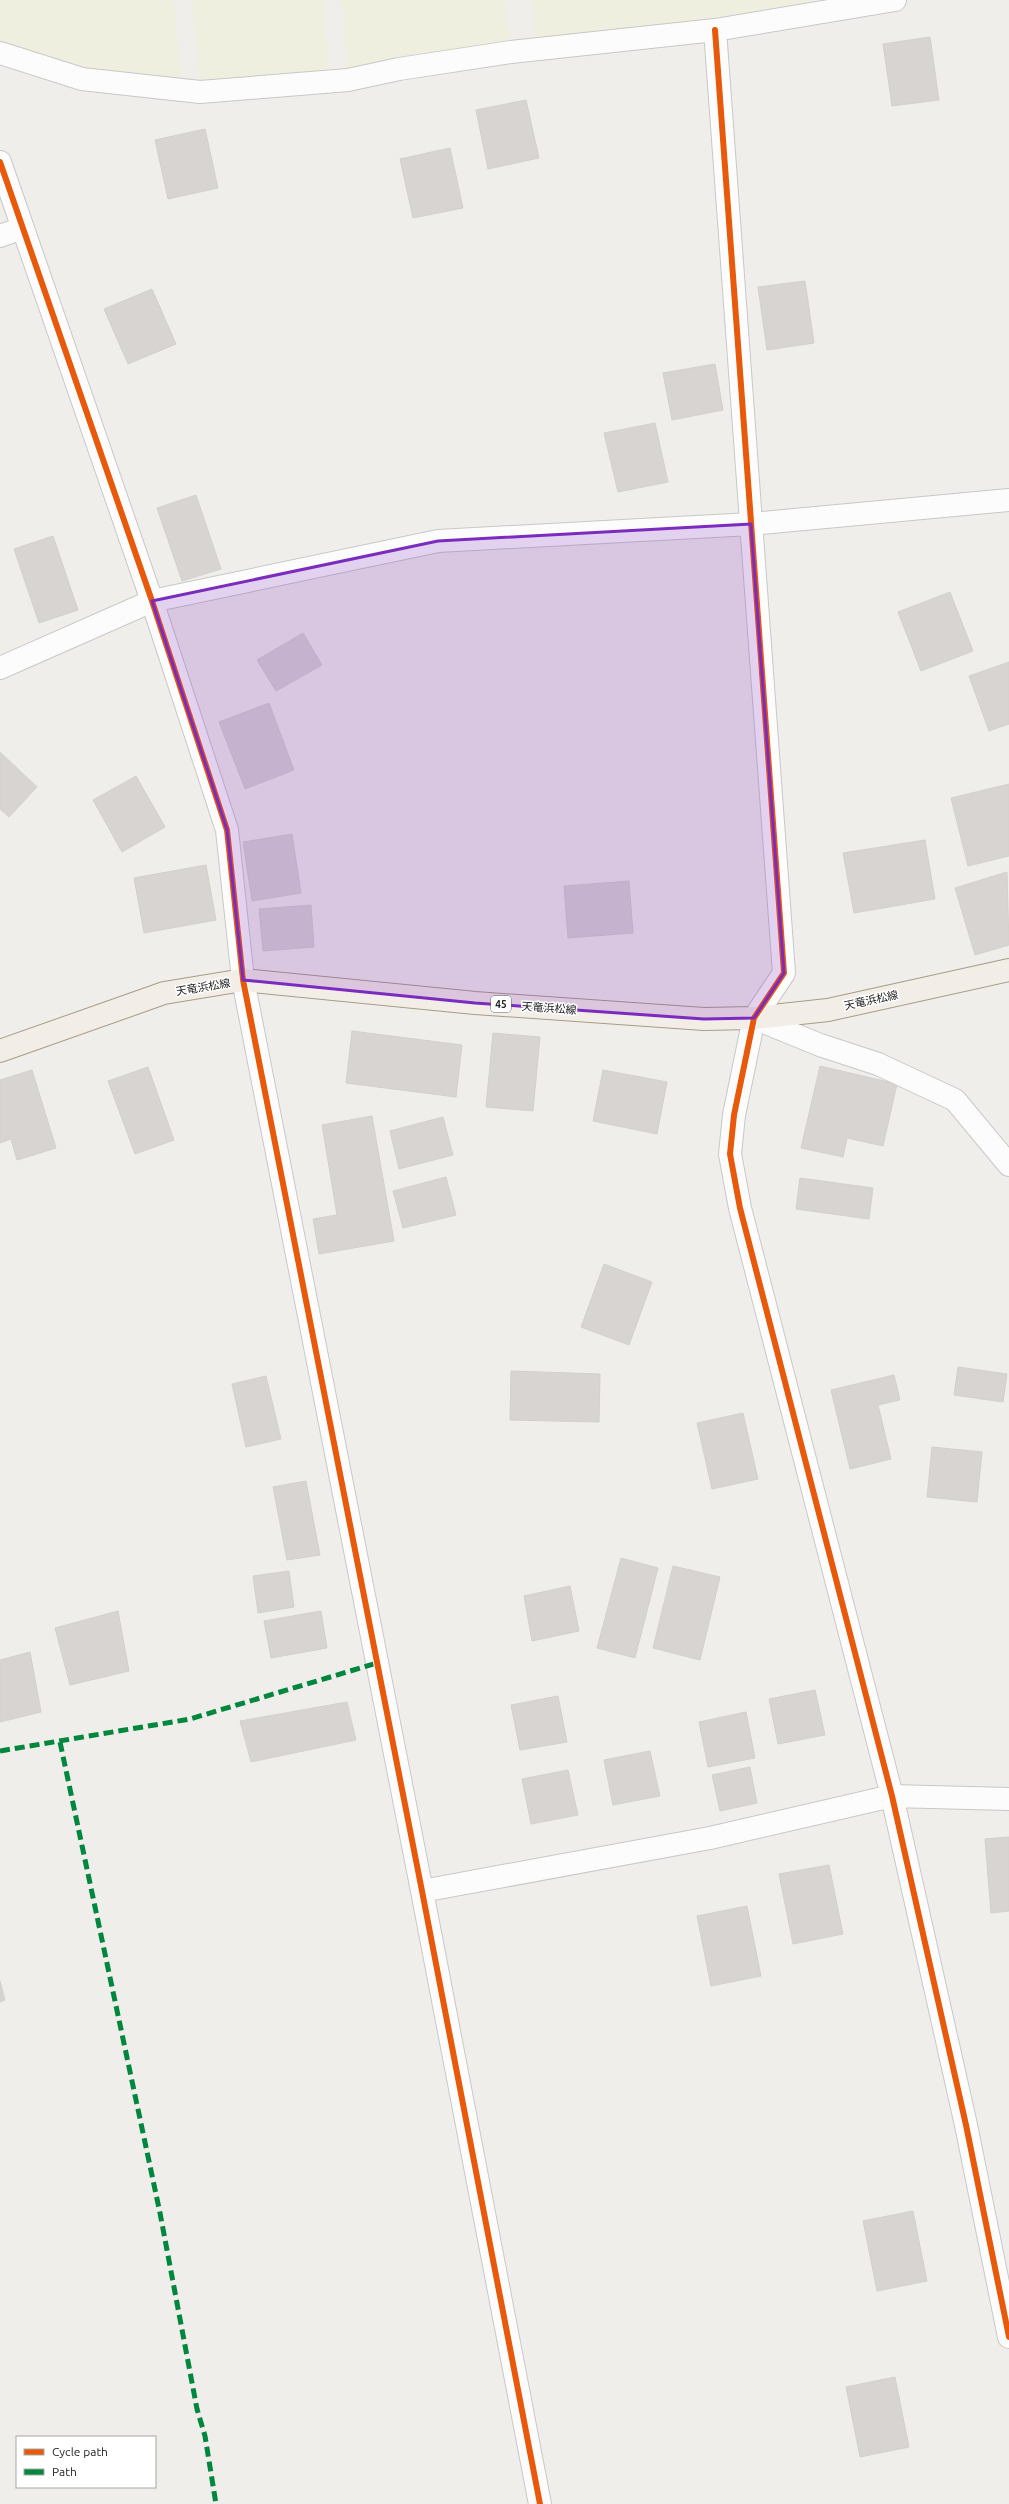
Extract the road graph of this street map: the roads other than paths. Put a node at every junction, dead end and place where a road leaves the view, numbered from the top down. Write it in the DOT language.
graph roads {
  1 [pos="895,0"];
  2 [pos="715,30"];
  3 [pos="0,54"];
  4 [pos="0,162"];
  5 [pos="22,228"];
  6 [pos="0,236"];
  7 [pos="1009,500"];
  8 [pos="751,524"];
  9 [pos="152,601"];
  10 [pos="0,668"];
  11 [pos="1009,970"];
  12 [pos="243,980"];
  13 [pos="754,1018"];
  14 [pos="0,1051"];
  15 [pos="1009,1165"];
  16 [pos="892,1796"];
  17 [pos="1009,1799"];
  18 [pos="422,1890"];
  19 [pos="1009,2337"];
  20 [pos="540,2504"];
  1 -- 2 [label="street"];
  2 -- 3 [label="street"];
  2 -- 8 [label="street"];
  4 -- 5 [label="street"];
  5 -- 6 [label="street"];
  5 -- 9 [label="street"];
  7 -- 8 [label="street"];
  8 -- 9 [label="street"];
  8 -- 13 [label="street"];
  9 -- 10 [label="street"];
  9 -- 12 [label="street"];
  11 -- 13 [label="main road, 天竜浜松線 / 45"];
  12 -- 13 [label="main road, 天竜浜松線 / 45"];
  12 -- 14 [label="main road, 天竜浜松線 / 45"];
  12 -- 18 [label="street"];
  13 -- 15 [label="street"];
  13 -- 16 [label="street"];
  16 -- 17 [label="street"];
  16 -- 18 [label="street"];
  16 -- 19 [label="street"];
  18 -- 20 [label="street"];
}
